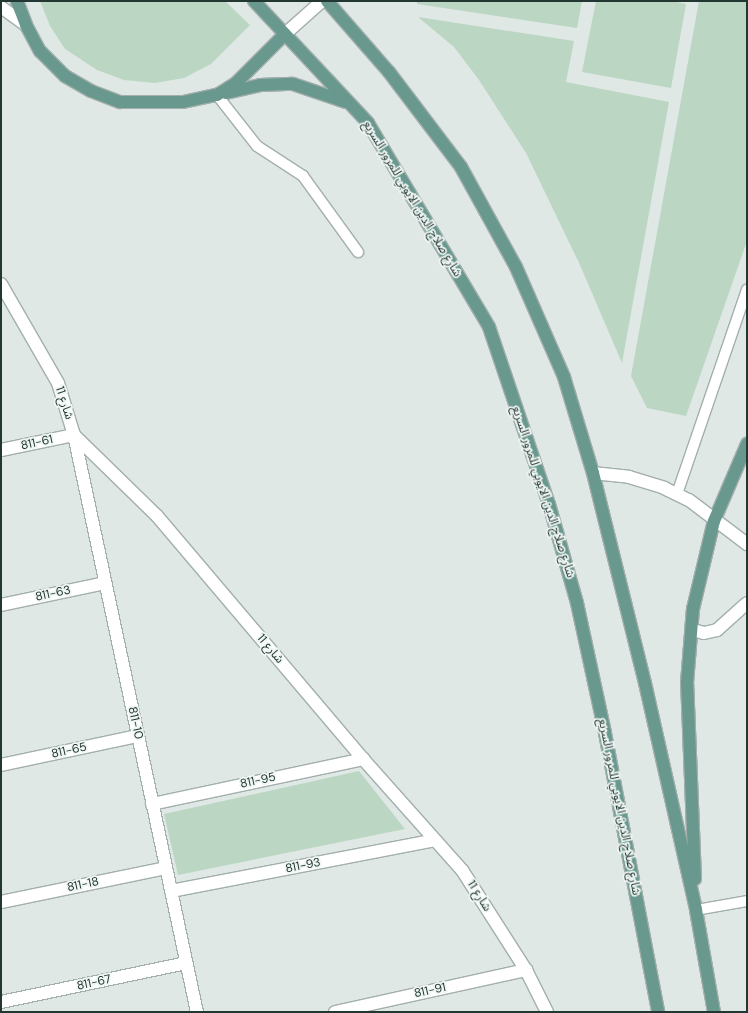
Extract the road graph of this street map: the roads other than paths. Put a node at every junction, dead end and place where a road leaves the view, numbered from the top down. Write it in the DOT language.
graph roads {
  1 [pos="17,1"];
  2 [pos="254,1"];
  3 [pos="322,1"];
  4 [pos="327,1"];
  5 [pos="1,7"];
  6 [pos="26,25"];
  7 [pos="285,34"];
  8 [pos="217,95"];
  9 [pos="349,103"];
  10 [pos="358,252"];
  11 [pos="747,290"];
  12 [pos="3,291"];
  13 [pos="74,435"];
  14 [pos="747,444"];
  15 [pos="1,450"];
  16 [pos="593,473"];
  17 [pos="677,494"];
  18 [pos="714,521"];
  19 [pos="747,544"];
  20 [pos="105,583"];
  21 [pos="747,603"];
  22 [pos="1,605"];
  23 [pos="692,630"];
  24 [pos="138,736"];
  25 [pos="363,759"];
  26 [pos="1,765"];
  27 [pos="152,804"];
  28 [pos="435,840"];
  29 [pos="166,868"];
  30 [pos="171,892"];
  31 [pos="747,901"];
  32 [pos="1,902"];
  33 [pos="696,910"];
  34 [pos="186,963"];
  35 [pos="526,970"];
  36 [pos="1,1002"];
  37 [pos="197,1012"];
  38 [pos="335,1012"];
  39 [pos="547,1012"];
  40 [pos="658,1012"];
  41 [pos="714,1012"];
  1 -- 6 [label="main road"];
  2 -- 7 [label="main road, شارع صلاح الدين الايوبي للمرور السريع"];
  3 -- 7 [label="street"];
  4 -- 16 [label="main road"];
  5 -- 6 [label="street"];
  6 -- 8 [label="main road"];
  7 -- 8 [label="main road"];
  7 -- 9 [label="main road, شارع صلاح الدين الايوبي للمرور السريع"];
  8 -- 9 [label="main road"];
  8 -- 10 [label="lane"];
  9 -- 40 [label="main road, شارع صلاح الدين الايوبي للمرور السريع"];
  11 -- 17 [label="lane"];
  12 -- 13 [label="street, شارع 11"];
  13 -- 15 [label="street, 811-61"];
  13 -- 20 [label="street, 811-10"];
  13 -- 25 [label="street, شارع 11"];
  14 -- 18 [label="main road"];
  16 -- 17 [label="street"];
  16 -- 33 [label="main road"];
  17 -- 18 [label="street"];
  18 -- 19 [label="street"];
  18 -- 23 [label="main road"];
  20 -- 22 [label="street, 811-63"];
  20 -- 24 [label="street, 811-10"];
  21 -- 23 [label="street"];
  23 -- 33 [label="main road"];
  24 -- 26 [label="street, 811-65"];
  24 -- 27 [label="street, 811-10"];
  25 -- 27 [label="street, 811-95"];
  25 -- 28 [label="street, شارع 11"];
  27 -- 29 [label="street, 811-10"];
  28 -- 30 [label="street, 811-93"];
  28 -- 35 [label="street, شارع 11"];
  29 -- 30 [label="street, 811-10"];
  29 -- 32 [label="street, 811-18"];
  30 -- 34 [label="street, 811-10"];
  31 -- 33 [label="lane"];
  33 -- 41 [label="main road"];
  34 -- 36 [label="street, 811-67"];
  34 -- 37 [label="street, 811-10"];
  35 -- 38 [label="street, 811-91"];
  35 -- 39 [label="street, شارع 11"];
}
